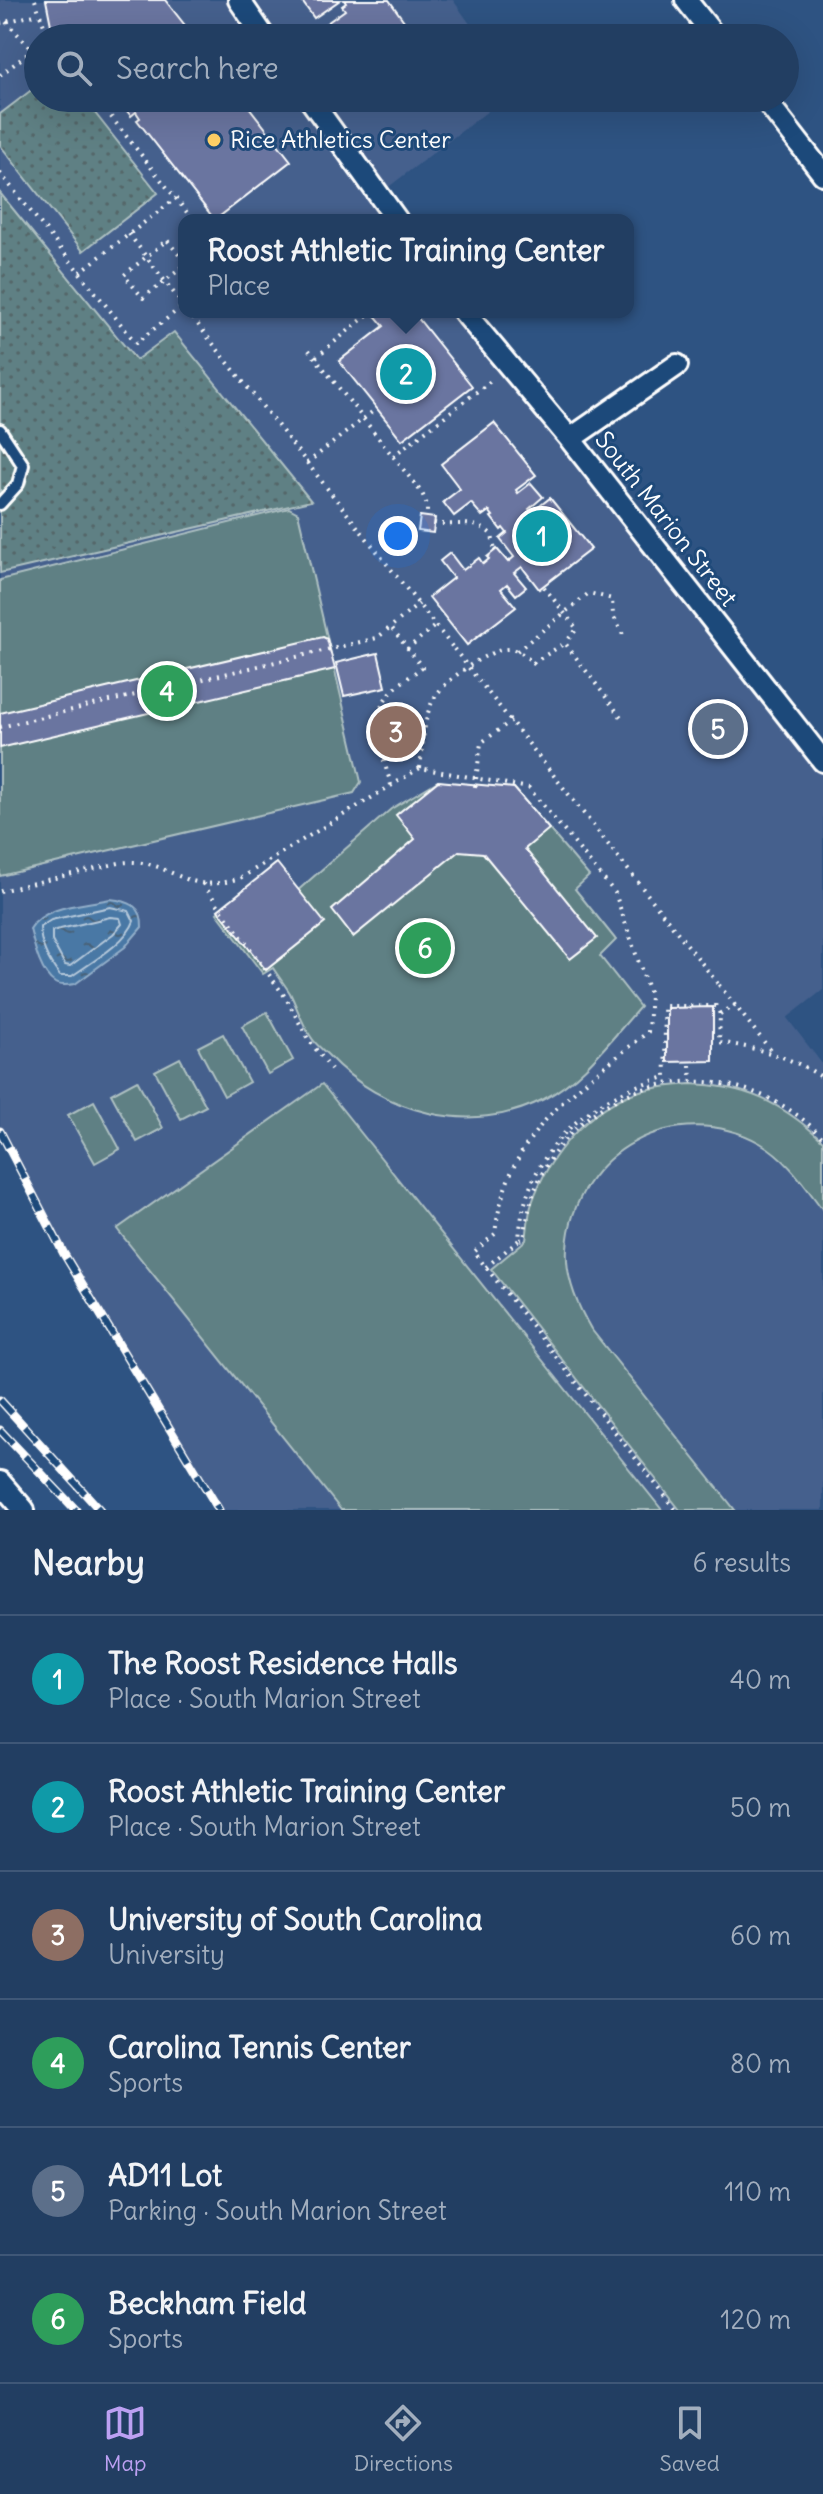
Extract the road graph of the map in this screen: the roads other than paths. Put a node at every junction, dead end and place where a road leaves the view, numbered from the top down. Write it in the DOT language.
graph roads {
  1 [pos="239,0"];
  2 [pos="686,0"];
  3 [pos="255,24"];
  4 [pos="705,24"];
  5 [pos="319,112"];
  6 [pos="775,112"];
  7 [pos="823,174"];
  8 [pos="393,214"];
  9 [pos="469,318"];
  10 [pos="677,365"];
  11 [pos="0,430"];
  12 [pos="570,439"];
  13 [pos="0,504"];
  14 [pos="823,761"];
  15 [pos="0,1482"];
  16 [pos="24,1510"];
  1 -- 3 [label="street"];
  2 -- 4 [label="street"];
  5 -- 8 [label="street"];
  6 -- 7 [label="street"];
  9 -- 12 [label="street, South Marion Street"];
  10 -- 12 [label="street"];
  11 -- 13 [label="lane"];
  12 -- 14 [label="street, South Marion Street"];
  15 -- 16 [label="street"];
}
